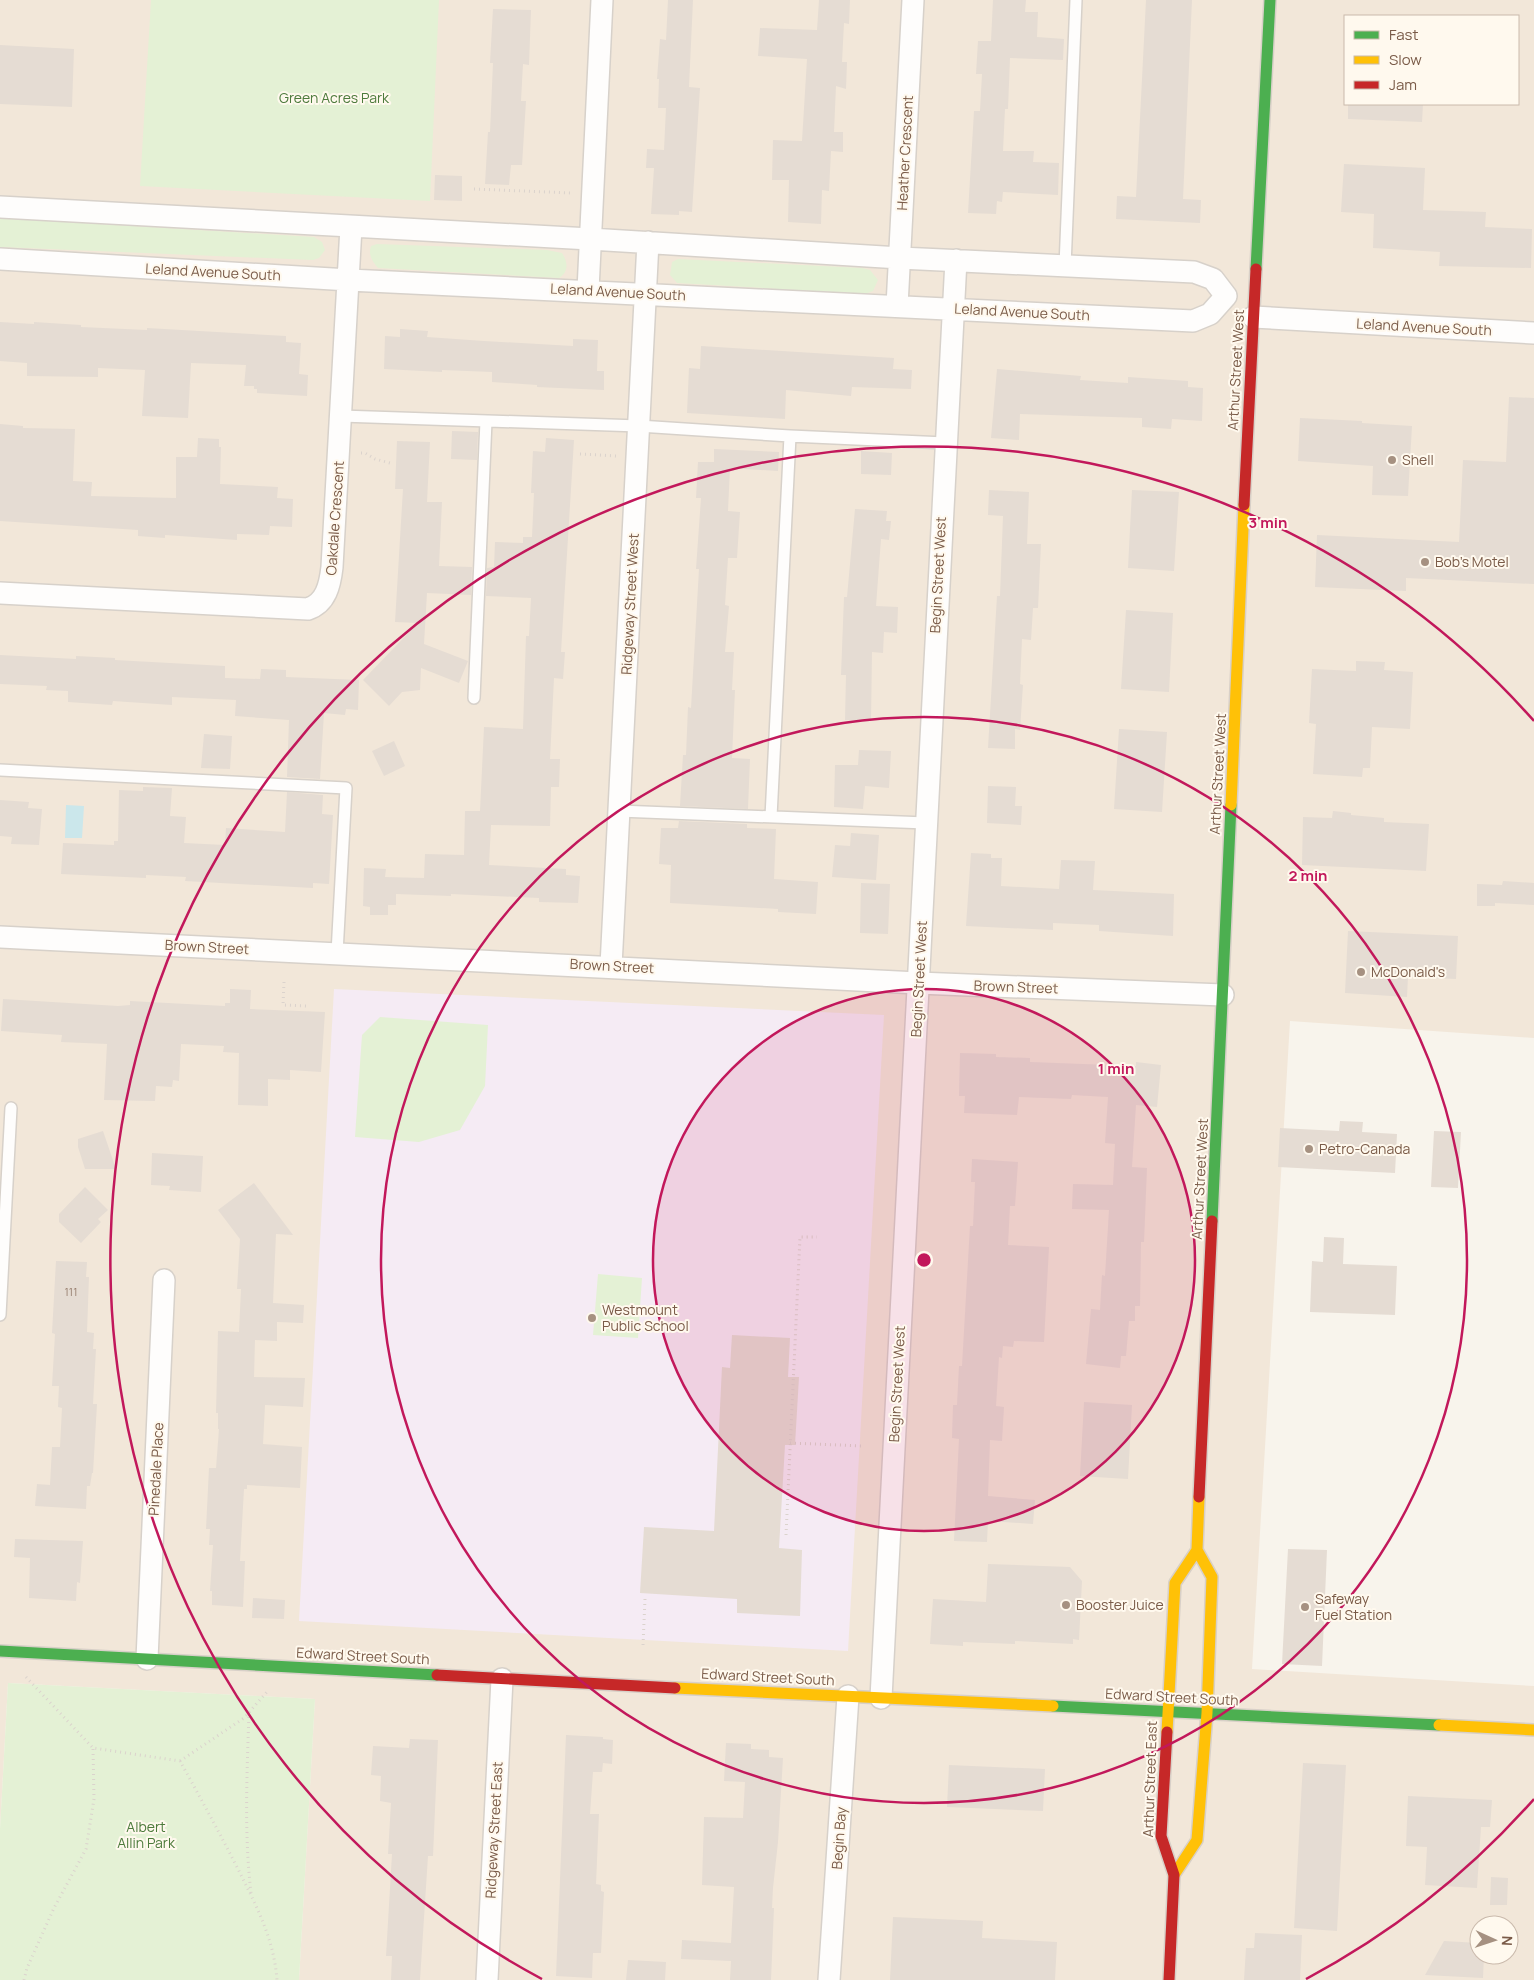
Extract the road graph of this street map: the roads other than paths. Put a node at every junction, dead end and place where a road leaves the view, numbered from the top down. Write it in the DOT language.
graph roads {
  1 [pos="602,0"];
  2 [pos="913,0"];
  3 [pos="1076,0"];
  4 [pos="1270,0"];
  5 [pos="0,208"];
  6 [pos="351,228"];
  7 [pos="590,239"];
  8 [pos="648,242"];
  9 [pos="900,258"];
  10 [pos="0,259"];
  11 [pos="956,260"];
  12 [pos="1065,266"];
  13 [pos="349,280"];
  14 [pos="588,290"];
  15 [pos="646,293"];
  16 [pos="1226,296"];
  17 [pos="897,306"];
  18 [pos="1254,307"];
  19 [pos="952,309"];
  20 [pos="1534,333"];
  21 [pos="341,416"];
  22 [pos="486,421"];
  23 [pos="639,426"];
  24 [pos="790,436"];
  25 [pos="945,443"];
  26 [pos="0,593"];
  27 [pos="474,698"];
  28 [pos="0,770"];
  29 [pos="619,810"];
  30 [pos="771,817"];
  31 [pos="926,823"];
  32 [pos="0,937"];
  33 [pos="337,953"];
  34 [pos="611,966"];
  35 [pos="918,983"];
  36 [pos="1223,995"];
  37 [pos="10,1108"];
  38 [pos="164,1280"];
  39 [pos="0,1315"];
  40 [pos="1197,1550"];
  41 [pos="0,1651"];
  42 [pos="147,1658"];
  43 [pos="502,1679"];
  44 [pos="848,1696"];
  45 [pos="881,1698"];
  46 [pos="1167,1712"];
  47 [pos="1207,1713"];
  48 [pos="1534,1730"];
  49 [pos="1174,1875"];
  50 [pos="486,1980"];
  51 [pos="829,1980"];
  52 [pos="1169,1980"];
  1 -- 7 [label="street"];
  2 -- 9 [label="street, Heather Crescent"];
  3 -- 12 [label="lane"];
  4 -- 18 [label="main road, Arthur Street West"];
  5 -- 6 [label="street"];
  6 -- 7 [label="street"];
  6 -- 13 [label="street, Oakdale Crescent"];
  7 -- 8 [label="street"];
  7 -- 14 [label="street"];
  8 -- 9 [label="street"];
  8 -- 15 [label="street, Ridgeway Street West"];
  9 -- 11 [label="street"];
  9 -- 17 [label="street, Heather Crescent"];
  10 -- 13 [label="street, Leland Avenue South"];
  11 -- 12 [label="street"];
  11 -- 19 [label="street, Begin Street West"];
  12 -- 16 [label="street"];
  13 -- 14 [label="street, Leland Avenue South"];
  13 -- 21 [label="street, Oakdale Crescent"];
  14 -- 15 [label="street, Leland Avenue South"];
  15 -- 17 [label="street, Leland Avenue South"];
  15 -- 23 [label="street, Ridgeway Street West"];
  16 -- 18 [label="street, Leland Avenue South"];
  16 -- 19 [label="street, Leland Avenue South"];
  17 -- 19 [label="street, Leland Avenue South"];
  18 -- 20 [label="street, Leland Avenue South"];
  18 -- 36 [label="main road, Arthur Street West"];
  19 -- 25 [label="street, Begin Street West"];
  21 -- 22 [label="lane"];
  21 -- 26 [label="street, Oakdale Crescent"];
  22 -- 23 [label="lane"];
  22 -- 27 [label="lane"];
  23 -- 24 [label="lane"];
  23 -- 29 [label="street, Ridgeway Street West"];
  24 -- 25 [label="lane"];
  24 -- 30 [label="lane"];
  25 -- 31 [label="street, Begin Street West"];
  28 -- 33 [label="lane"];
  29 -- 30 [label="lane"];
  29 -- 34 [label="street, Ridgeway Street West"];
  30 -- 31 [label="lane"];
  31 -- 35 [label="street, Begin Street West"];
  32 -- 33 [label="street, Brown Street"];
  33 -- 34 [label="street, Brown Street"];
  34 -- 35 [label="street, Brown Street"];
  35 -- 36 [label="street, Brown Street"];
  35 -- 45 [label="street, Begin Street West"];
  36 -- 40 [label="main road, Arthur Street West"];
  37 -- 39 [label="lane"];
  38 -- 42 [label="street, Pinedale Place"];
  40 -- 46 [label="main road"];
  40 -- 47 [label="main road"];
  41 -- 42 [label="main road, Edward Street South"];
  42 -- 43 [label="main road, Edward Street South"];
  43 -- 44 [label="main road, Edward Street South"];
  43 -- 50 [label="street, Ridgeway Street East"];
  44 -- 45 [label="main road, Edward Street South"];
  44 -- 51 [label="street, Begin Bay"];
  45 -- 46 [label="main road, Edward Street South"];
  46 -- 47 [label="main road, Edward Street South"];
  46 -- 49 [label="main road, Arthur Street East"];
  47 -- 48 [label="main road, Edward Street South"];
  47 -- 49 [label="main road"];
  49 -- 52 [label="main road, Arthur Street East"];
}
